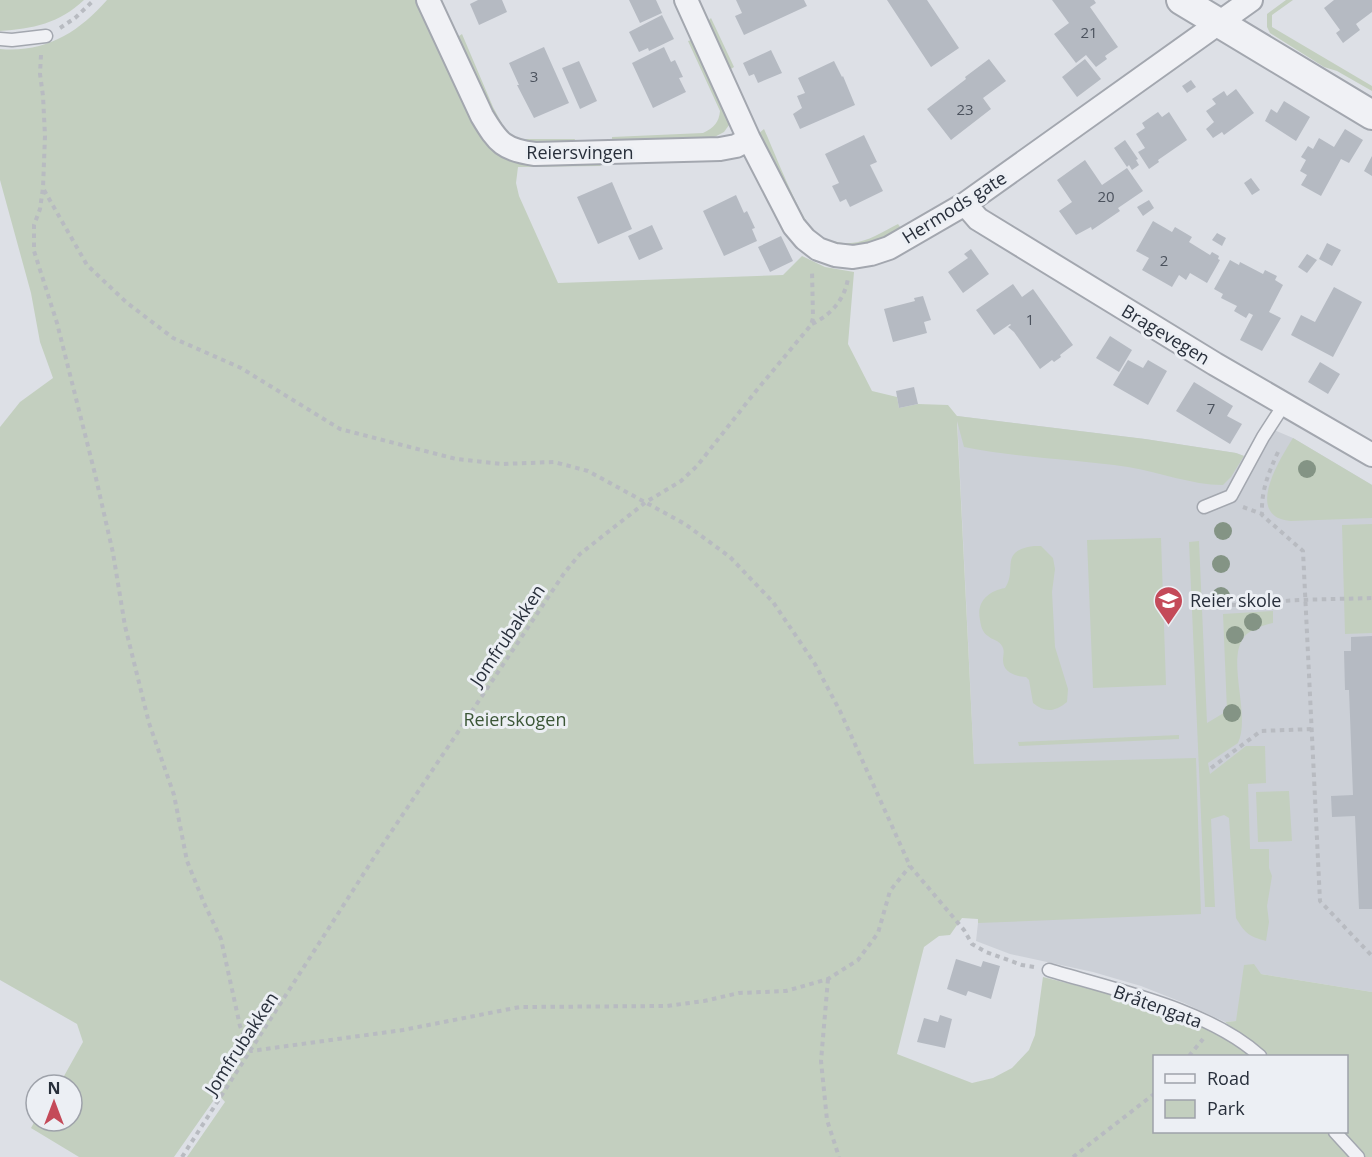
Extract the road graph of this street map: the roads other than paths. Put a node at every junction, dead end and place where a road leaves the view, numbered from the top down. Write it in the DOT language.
graph roads {
  1 [pos="429,0"];
  2 [pos="686,0"];
  3 [pos="1181,0"];
  4 [pos="1251,0"];
  5 [pos="1218,23"];
  6 [pos="46,36"];
  7 [pos="0,39"];
  8 [pos="1372,115"];
  9 [pos="749,139"];
  10 [pos="965,204"];
  11 [pos="1285,403"];
  12 [pos="1372,455"];
  13 [pos="1204,507"];
  14 [pos="1049,970"];
  15 [pos="1258,1055"];
  16 [pos="1337,1133"];
  17 [pos="1358,1157"];
  1 -- 9 [label="street, Reiersvingen"];
  2 -- 9 [label="street, Hermods gate"];
  3 -- 5 [label="street"];
  4 -- 5 [label="street, Hermods gate"];
  5 -- 8 [label="street"];
  5 -- 10 [label="street, Hermods gate"];
  6 -- 7 [label="lane"];
  9 -- 10 [label="street, Hermods gate"];
  10 -- 11 [label="street, Bragevegen"];
  11 -- 12 [label="street, Bragevegen"];
  11 -- 13 [label="lane"];
  14 -- 15 [label="lane, Bråtengata"];
  16 -- 17 [label="lane"];
}
